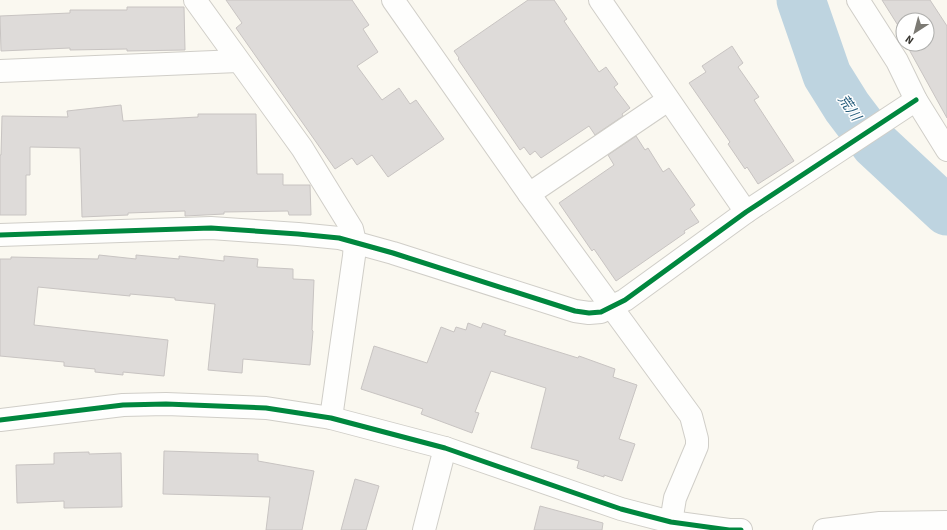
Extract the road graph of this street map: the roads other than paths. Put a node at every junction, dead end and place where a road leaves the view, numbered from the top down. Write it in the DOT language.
graph roads {
  1 [pos="195,0"];
  2 [pos="393,0"];
  3 [pos="600,0"];
  4 [pos="858,0"];
  5 [pos="238,61"];
  6 [pos="0,71"];
  7 [pos="668,100"];
  8 [pos="916,100"];
  9 [pos="947,150"];
  10 [pos="529,194"];
  11 [pos="746,212"];
  12 [pos="0,235"];
  13 [pos="355,242"];
  14 [pos="611,308"];
  15 [pos="332,418"];
  16 [pos="0,420"];
  17 [pos="445,448"];
  18 [pos="671,522"];
  19 [pos="947,522"];
  20 [pos="424,530"];
  21 [pos="741,530"];
  22 [pos="824,530"];
  1 -- 5 [label="street"];
  2 -- 10 [label="street"];
  3 -- 7 [label="street"];
  4 -- 8 [label="street"];
  5 -- 6 [label="street"];
  5 -- 13 [label="street"];
  7 -- 10 [label="street"];
  7 -- 11 [label="street"];
  8 -- 9 [label="street"];
  8 -- 11 [label="street"];
  10 -- 14 [label="street"];
  11 -- 14 [label="street"];
  12 -- 13 [label="street"];
  13 -- 14 [label="street"];
  13 -- 15 [label="street"];
  14 -- 18 [label="street"];
  15 -- 16 [label="street"];
  15 -- 17 [label="street"];
  17 -- 18 [label="street"];
  17 -- 20 [label="street"];
  18 -- 21 [label="street"];
  19 -- 22 [label="street"];
}
